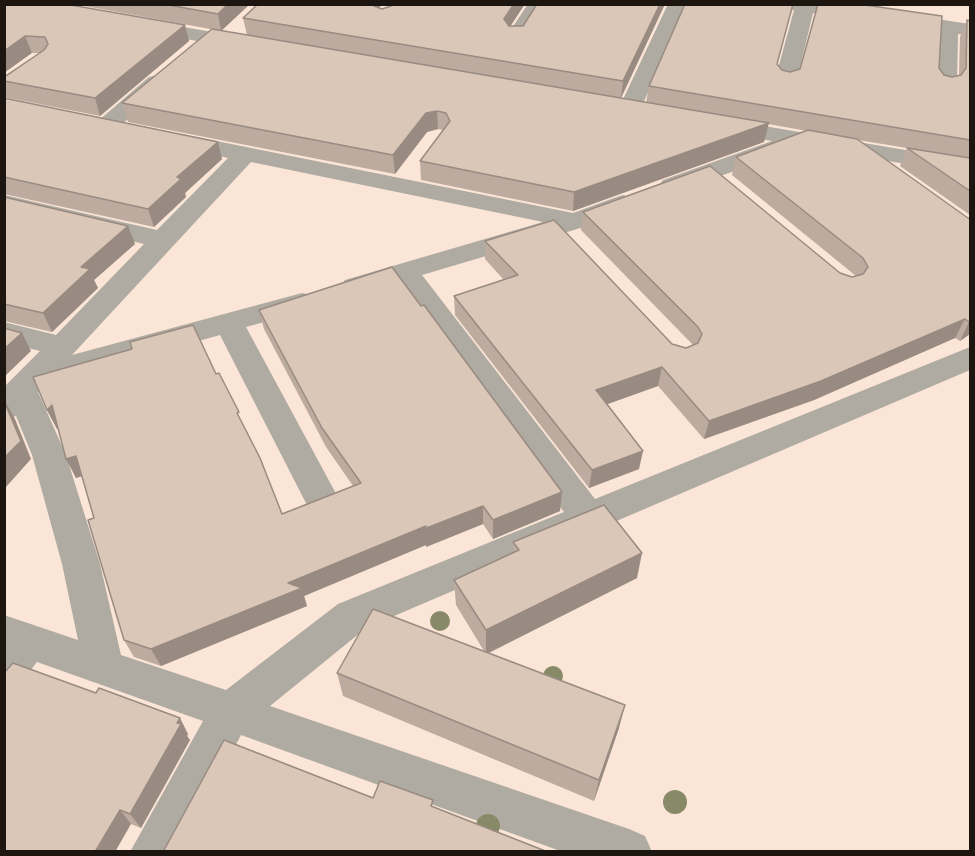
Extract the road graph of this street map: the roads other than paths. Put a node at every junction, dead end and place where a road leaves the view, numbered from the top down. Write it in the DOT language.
graph roads {
  1 [pos="538,4"];
  2 [pos="678,4"];
  3 [pos="798,5"];
  4 [pos="940,6"];
  5 [pos="870,16"];
  6 [pos="121,22"];
  7 [pos="948,27"];
  8 [pos="970,30"];
  9 [pos="226,34"];
  10 [pos="516,36"];
  11 [pos="272,48"];
  12 [pos="193,52"];
  13 [pos="176,67"];
  14 [pos="786,80"];
  15 [pos="946,85"];
  16 [pos="606,106"];
  17 [pos="628,110"];
  18 [pos="651,114"];
  19 [pos="697,121"];
  20 [pos="801,139"];
  21 [pos="856,149"];
  22 [pos="245,154"];
  23 [pos="970,168"];
  24 [pos="709,171"];
  25 [pos="904,182"];
  26 [pos="736,194"];
  27 [pos="4,203"];
  28 [pos="566,223"];
  29 [pos="164,240"];
  30 [pos="583,250"];
  31 [pos="404,270"];
  32 [pos="229,324"];
  33 [pos="4,332"];
  34 [pos="63,347"];
  35 [pos="970,358"];
  36 [pos="20,391"];
  37 [pos="322,501"];
  38 [pos="588,517"];
  39 [pos="17,637"];
  40 [pos="104,668"];
  41 [pos="4,674"];
  42 [pos="231,712"];
  43 [pos="153,852"];
  44 [pos="629,852"];
  1 -- 10 [label="street"];
  2 -- 17 [label="street"];
  3 -- 5 [label="street"];
  3 -- 14 [label="street"];
  4 -- 5 [label="street"];
  5 -- 7 [label="street"];
  6 -- 9 [label="street"];
  7 -- 8 [label="street"];
  7 -- 15 [label="street"];
  9 -- 11 [label="street"];
  9 -- 12 [label="street"];
  13 -- 22 [label="street"];
  16 -- 17 [label="street"];
  17 -- 18 [label="street"];
  19 -- 20 [label="street"];
  20 -- 21 [label="street"];
  20 -- 24 [label="street"];
  21 -- 23 [label="street"];
  21 -- 25 [label="street"];
  22 -- 28 [label="street"];
  22 -- 29 [label="street"];
  24 -- 26 [label="street"];
  24 -- 28 [label="street"];
  27 -- 29 [label="street"];
  28 -- 30 [label="street"];
  28 -- 31 [label="street"];
  29 -- 34 [label="street"];
  31 -- 32 [label="street"];
  31 -- 38 [label="street"];
  32 -- 36 [label="street"];
  32 -- 37 [label="street"];
  33 -- 34 [label="street"];
  34 -- 36 [label="street"];
  35 -- 38 [label="street"];
  36 -- 40 [label="street"];
  38 -- 42 [label="street"];
  39 -- 40 [label="street"];
  39 -- 41 [label="street"];
  40 -- 42 [label="street"];
  42 -- 43 [label="street"];
  42 -- 44 [label="street"];
}
